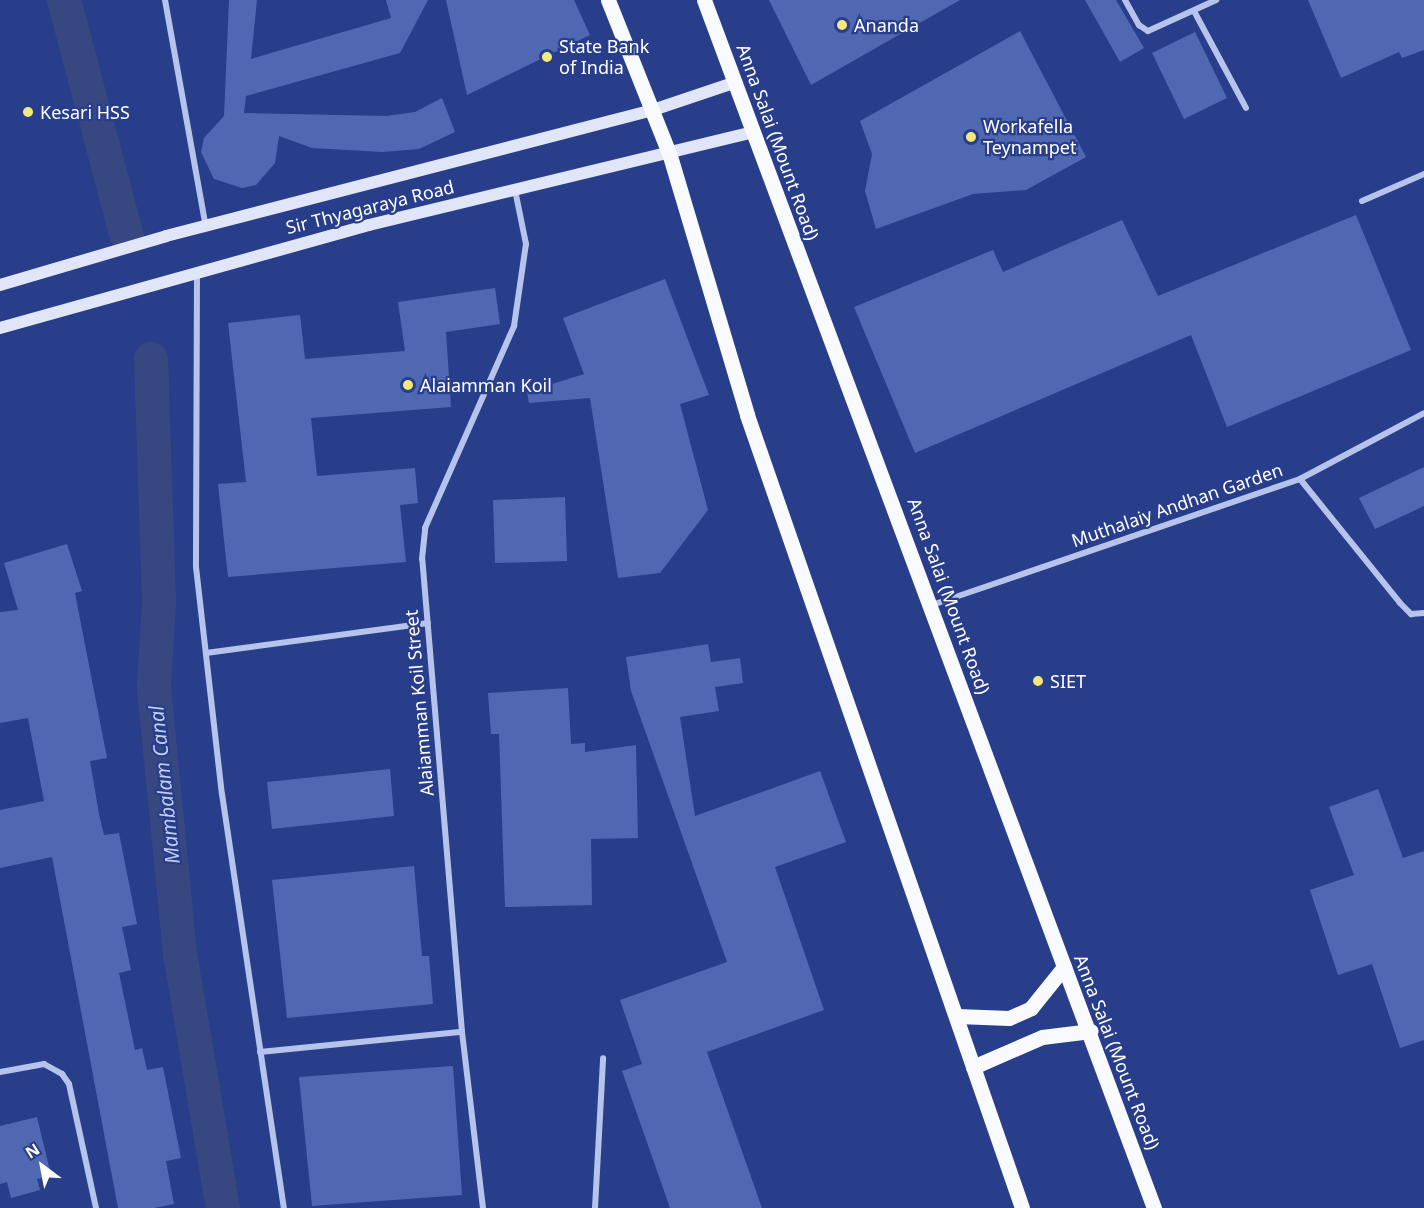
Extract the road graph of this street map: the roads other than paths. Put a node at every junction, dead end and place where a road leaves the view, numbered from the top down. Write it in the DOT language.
graph roads {
  1 [pos="165,0"];
  2 [pos="608,0"];
  3 [pos="704,0"];
  4 [pos="1125,0"];
  5 [pos="1216,0"];
  6 [pos="1194,11"];
  7 [pos="736,82"];
  8 [pos="1246,108"];
  9 [pos="650,111"];
  10 [pos="753,132"];
  11 [pos="670,156"];
  12 [pos="1424,174"];
  13 [pos="515,190"];
  14 [pos="1362,201"];
  15 [pos="206,227"];
  16 [pos="196,271"];
  17 [pos="0,285"];
  18 [pos="0,328"];
  19 [pos="1424,413"];
  20 [pos="1300,478"];
  21 [pos="932,605"];
  22 [pos="1424,614"];
  23 [pos="428,623"];
  24 [pos="206,653"];
  25 [pos="1064,967"];
  26 [pos="957,1016"];
  27 [pos="1091,1031"];
  28 [pos="462,1032"];
  29 [pos="260,1052"];
  30 [pos="603,1058"];
  31 [pos="973,1067"];
  32 [pos="0,1072"];
  33 [pos="96,1208"];
  34 [pos="284,1208"];
  35 [pos="483,1208"];
  36 [pos="595,1208"];
  37 [pos="1022,1208"];
  38 [pos="1154,1208"];
  1 -- 15 [label="street"];
  2 -- 9 [label="main road"];
  3 -- 7 [label="main road, Anna Salai (Mount Road)"];
  4 -- 6 [label="street"];
  5 -- 6 [label="street"];
  6 -- 8 [label="street"];
  7 -- 9 [label="main road, Sir Thyagaraya Road"];
  7 -- 10 [label="main road, Anna Salai (Mount Road)"];
  9 -- 11 [label="main road"];
  9 -- 15 [label="main road, Sir Thyagaraya Road"];
  10 -- 11 [label="main road, Sir Thyagaraya Road"];
  10 -- 21 [label="main road, Anna Salai (Mount Road)"];
  11 -- 13 [label="main road, Sir Thyagaraya Road"];
  11 -- 26 [label="main road"];
  12 -- 14 [label="street"];
  13 -- 16 [label="main road, Sir Thyagaraya Road"];
  13 -- 23 [label="street, Alaiamman Koil Street"];
  15 -- 17 [label="main road, Sir Thyagaraya Road"];
  16 -- 18 [label="main road, Sir Thyagaraya Road"];
  16 -- 24 [label="street"];
  19 -- 20 [label="street, Muthalaiy Andhan Garden"];
  20 -- 21 [label="street, Muthalaiy Andhan Garden"];
  20 -- 22 [label="street"];
  21 -- 25 [label="main road, Anna Salai (Mount Road)"];
  23 -- 24 [label="street"];
  23 -- 28 [label="street, Alaiamman Koil Street"];
  24 -- 29 [label="street"];
  25 -- 26 [label="main road"];
  25 -- 27 [label="main road, Anna Salai (Mount Road)"];
  26 -- 31 [label="main road"];
  27 -- 31 [label="main road"];
  27 -- 38 [label="main road, Anna Salai (Mount Road)"];
  28 -- 29 [label="street"];
  28 -- 35 [label="street, Alaiamman Koil Street"];
  29 -- 34 [label="street"];
  30 -- 36 [label="street"];
  31 -- 37 [label="main road"];
  32 -- 33 [label="street"];
}
